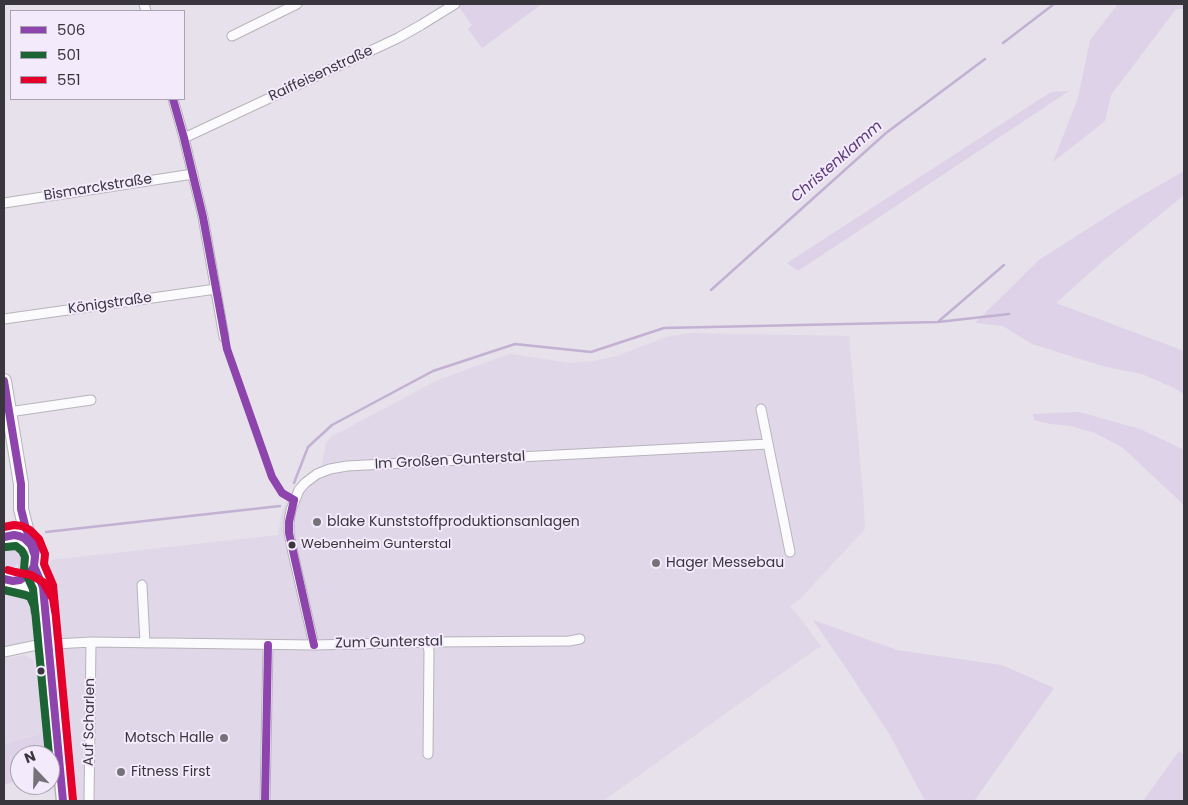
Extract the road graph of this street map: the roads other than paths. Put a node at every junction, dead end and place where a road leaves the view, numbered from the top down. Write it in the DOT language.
graph roads {
  1 [pos="297,4"];
  2 [pos="455,4"];
  3 [pos="232,36"];
  4 [pos="173,100"];
  5 [pos="184,138"];
  6 [pos="193,174"];
  7 [pos="4,203"];
  8 [pos="216,289"];
  9 [pos="4,319"];
  10 [pos="224,337"];
  11 [pos="4,381"];
  12 [pos="91,400"];
  13 [pos="761,410"];
  14 [pos="9,412"];
  15 [pos="768,444"];
  16 [pos="20,509"];
  17 [pos="4,536"];
  18 [pos="790,552"];
  19 [pos="35,561"];
  20 [pos="5,579"];
  21 [pos="142,585"];
  22 [pos="44,603"];
  23 [pos="580,639"];
  24 [pos="91,642"];
  25 [pos="145,643"];
  26 [pos="425,643"];
  27 [pos="47,645"];
  28 [pos="268,645"];
  29 [pos="314,645"];
  30 [pos="4,652"];
  31 [pos="428,754"];
  32 [pos="63,801"];
  33 [pos="89,801"];
  34 [pos="265,801"];
  1 -- 3 [label="street"];
  2 -- 5 [label="street, Raiffeisenstraße"];
  4 -- 5 [label="street"];
  5 -- 6 [label="street"];
  6 -- 7 [label="street, Bismarckstraße"];
  6 -- 8 [label="street"];
  8 -- 9 [label="street, Königstraße"];
  8 -- 10 [label="street"];
  11 -- 14 [label="main road"];
  12 -- 14 [label="street"];
  13 -- 15 [label="street"];
  14 -- 16 [label="main road"];
  15 -- 18 [label="street"];
  15 -- 29 [label="street, Im Großen Gunterstal"];
  16 -- 17 [label="main road"];
  16 -- 19 [label="main road"];
  17 -- 19 [label="main road"];
  19 -- 20 [label="main road"];
  19 -- 22 [label="main road"];
  20 -- 22 [label="main road"];
  21 -- 25 [label="street"];
  22 -- 27 [label="main road"];
  23 -- 26 [label="street, Zum Gunterstal"];
  24 -- 25 [label="street, Zum Gunterstal"];
  24 -- 27 [label="street, Zum Gunterstal"];
  24 -- 33 [label="street, Auf Scharlen"];
  25 -- 28 [label="street, Zum Gunterstal"];
  26 -- 29 [label="street, Zum Gunterstal"];
  26 -- 31 [label="street"];
  27 -- 30 [label="street, Zum Gunterstal"];
  27 -- 32 [label="main road"];
  28 -- 29 [label="street, Zum Gunterstal"];
  28 -- 34 [label="street"];
}
